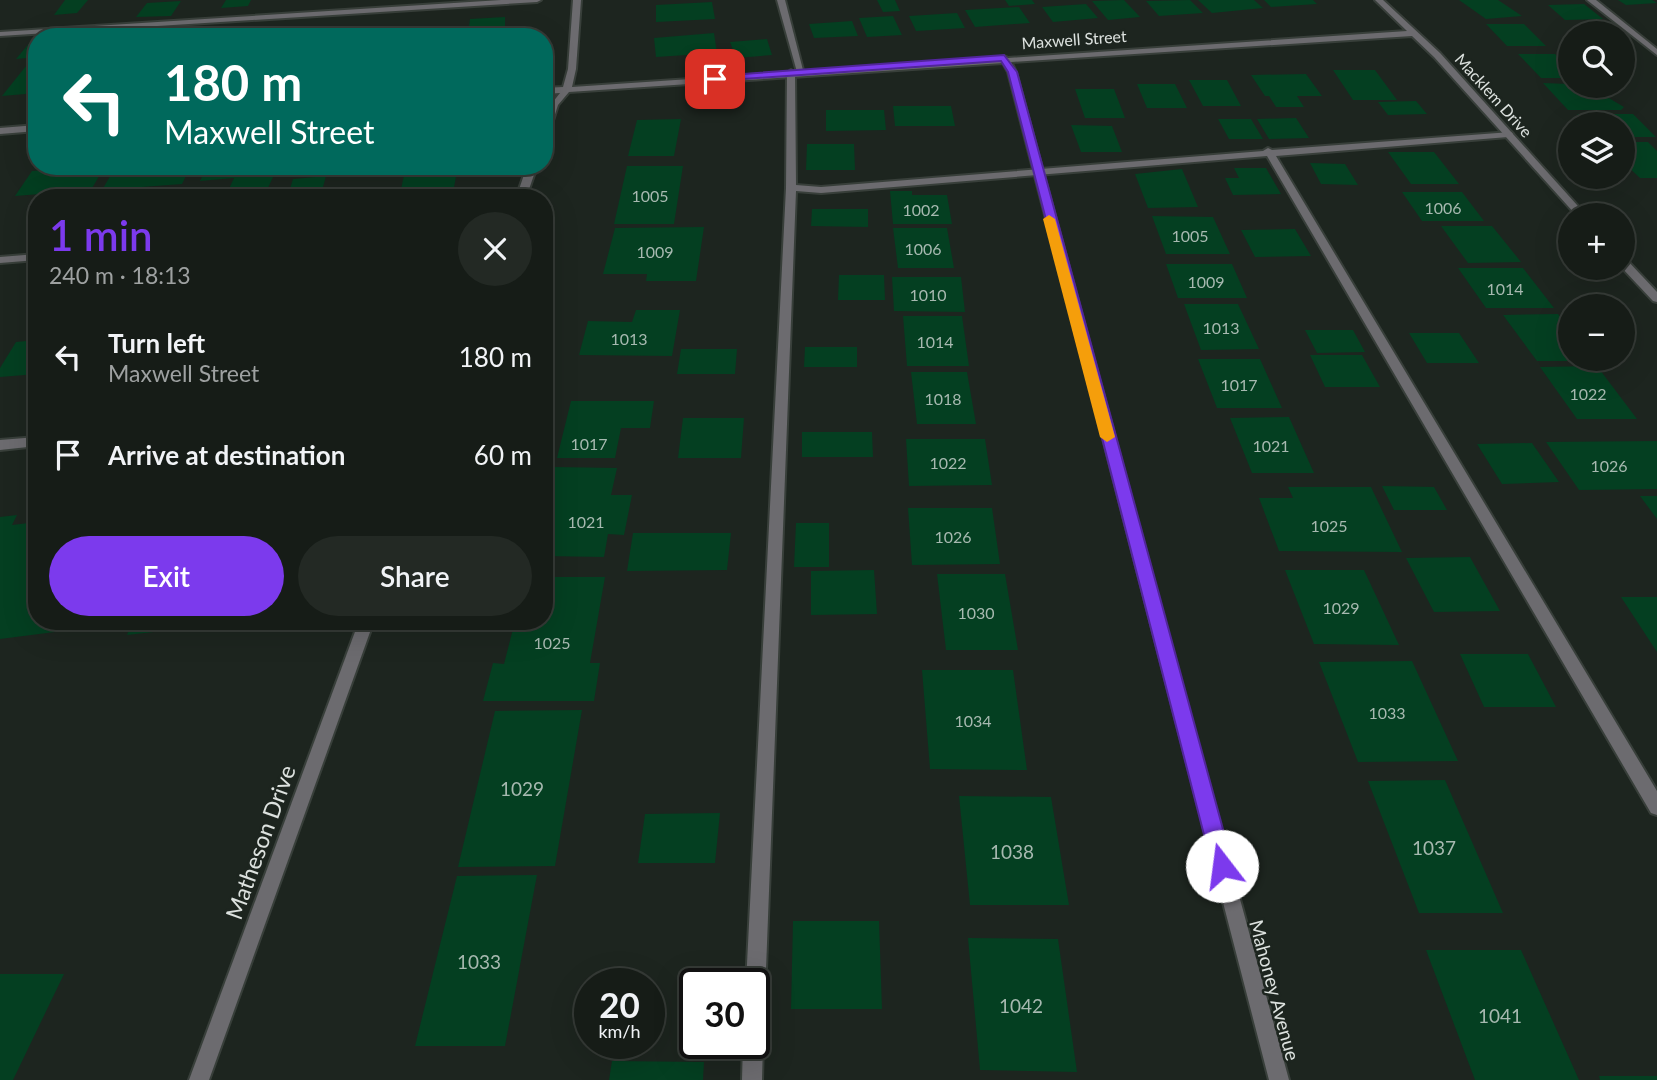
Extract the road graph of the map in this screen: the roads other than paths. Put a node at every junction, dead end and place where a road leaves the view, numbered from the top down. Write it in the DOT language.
graph roads {
  1 [pos="537,0"];
  2 [pos="578,0"];
  3 [pos="781,0"];
  4 [pos="1380,0"];
  5 [pos="1591,0"];
  6 [pos="95,28"];
  7 [pos="28,32"];
  8 [pos="1415,33"];
  9 [pos="0,34"];
  10 [pos="1657,53"];
  11 [pos="1004,58"];
  12 [pos="796,73"];
  13 [pos="566,89"];
  14 [pos="553,90"];
  15 [pos="553,108"];
  16 [pos="28,129"];
  17 [pos="0,131"];
  18 [pos="1508,134"];
  19 [pos="1268,151"];
  20 [pos="1036,172"];
  21 [pos="791,188"];
  22 [pos="1570,203"];
  23 [pos="28,258"];
  24 [pos="0,260"];
  25 [pos="1635,275"];
  26 [pos="1657,299"];
  27 [pos="28,442"];
  28 [pos="0,445"];
  29 [pos="364,630"];
  30 [pos="1657,807"];
  31 [pos="756,968"];
  32 [pos="753,1059"];
  33 [pos="199,1080"];
  34 [pos="752,1080"];
  35 [pos="1279,1080"];
  1 -- 6 [label="street"];
  2 -- 13 [label="street"];
  3 -- 12 [label="street"];
  4 -- 8 [label="street, Macklem Drive"];
  5 -- 10 [label="street"];
  7 -- 9 [label="street"];
  8 -- 11 [label="street, Maxwell Street"];
  8 -- 18 [label="street, Macklem Drive"];
  11 -- 12 [label="street, Maxwell Street"];
  11 -- 20 [label="street, Mahoney Avenue"];
  12 -- 13 [label="street, Maxwell Street"];
  12 -- 21 [label="street"];
  13 -- 14 [label="street, Maxwell Street"];
  13 -- 15 [label="street"];
  16 -- 17 [label="street"];
  18 -- 19 [label="street"];
  18 -- 22 [label="street, Macklem Drive"];
  19 -- 20 [label="street"];
  19 -- 30 [label="street"];
  20 -- 21 [label="street"];
  20 -- 35 [label="street, Mahoney Avenue"];
  21 -- 31 [label="street"];
  23 -- 24 [label="street"];
  25 -- 26 [label="street"];
  27 -- 28 [label="street"];
  29 -- 33 [label="street, Matheson Drive"];
  32 -- 34 [label="street"];
}
